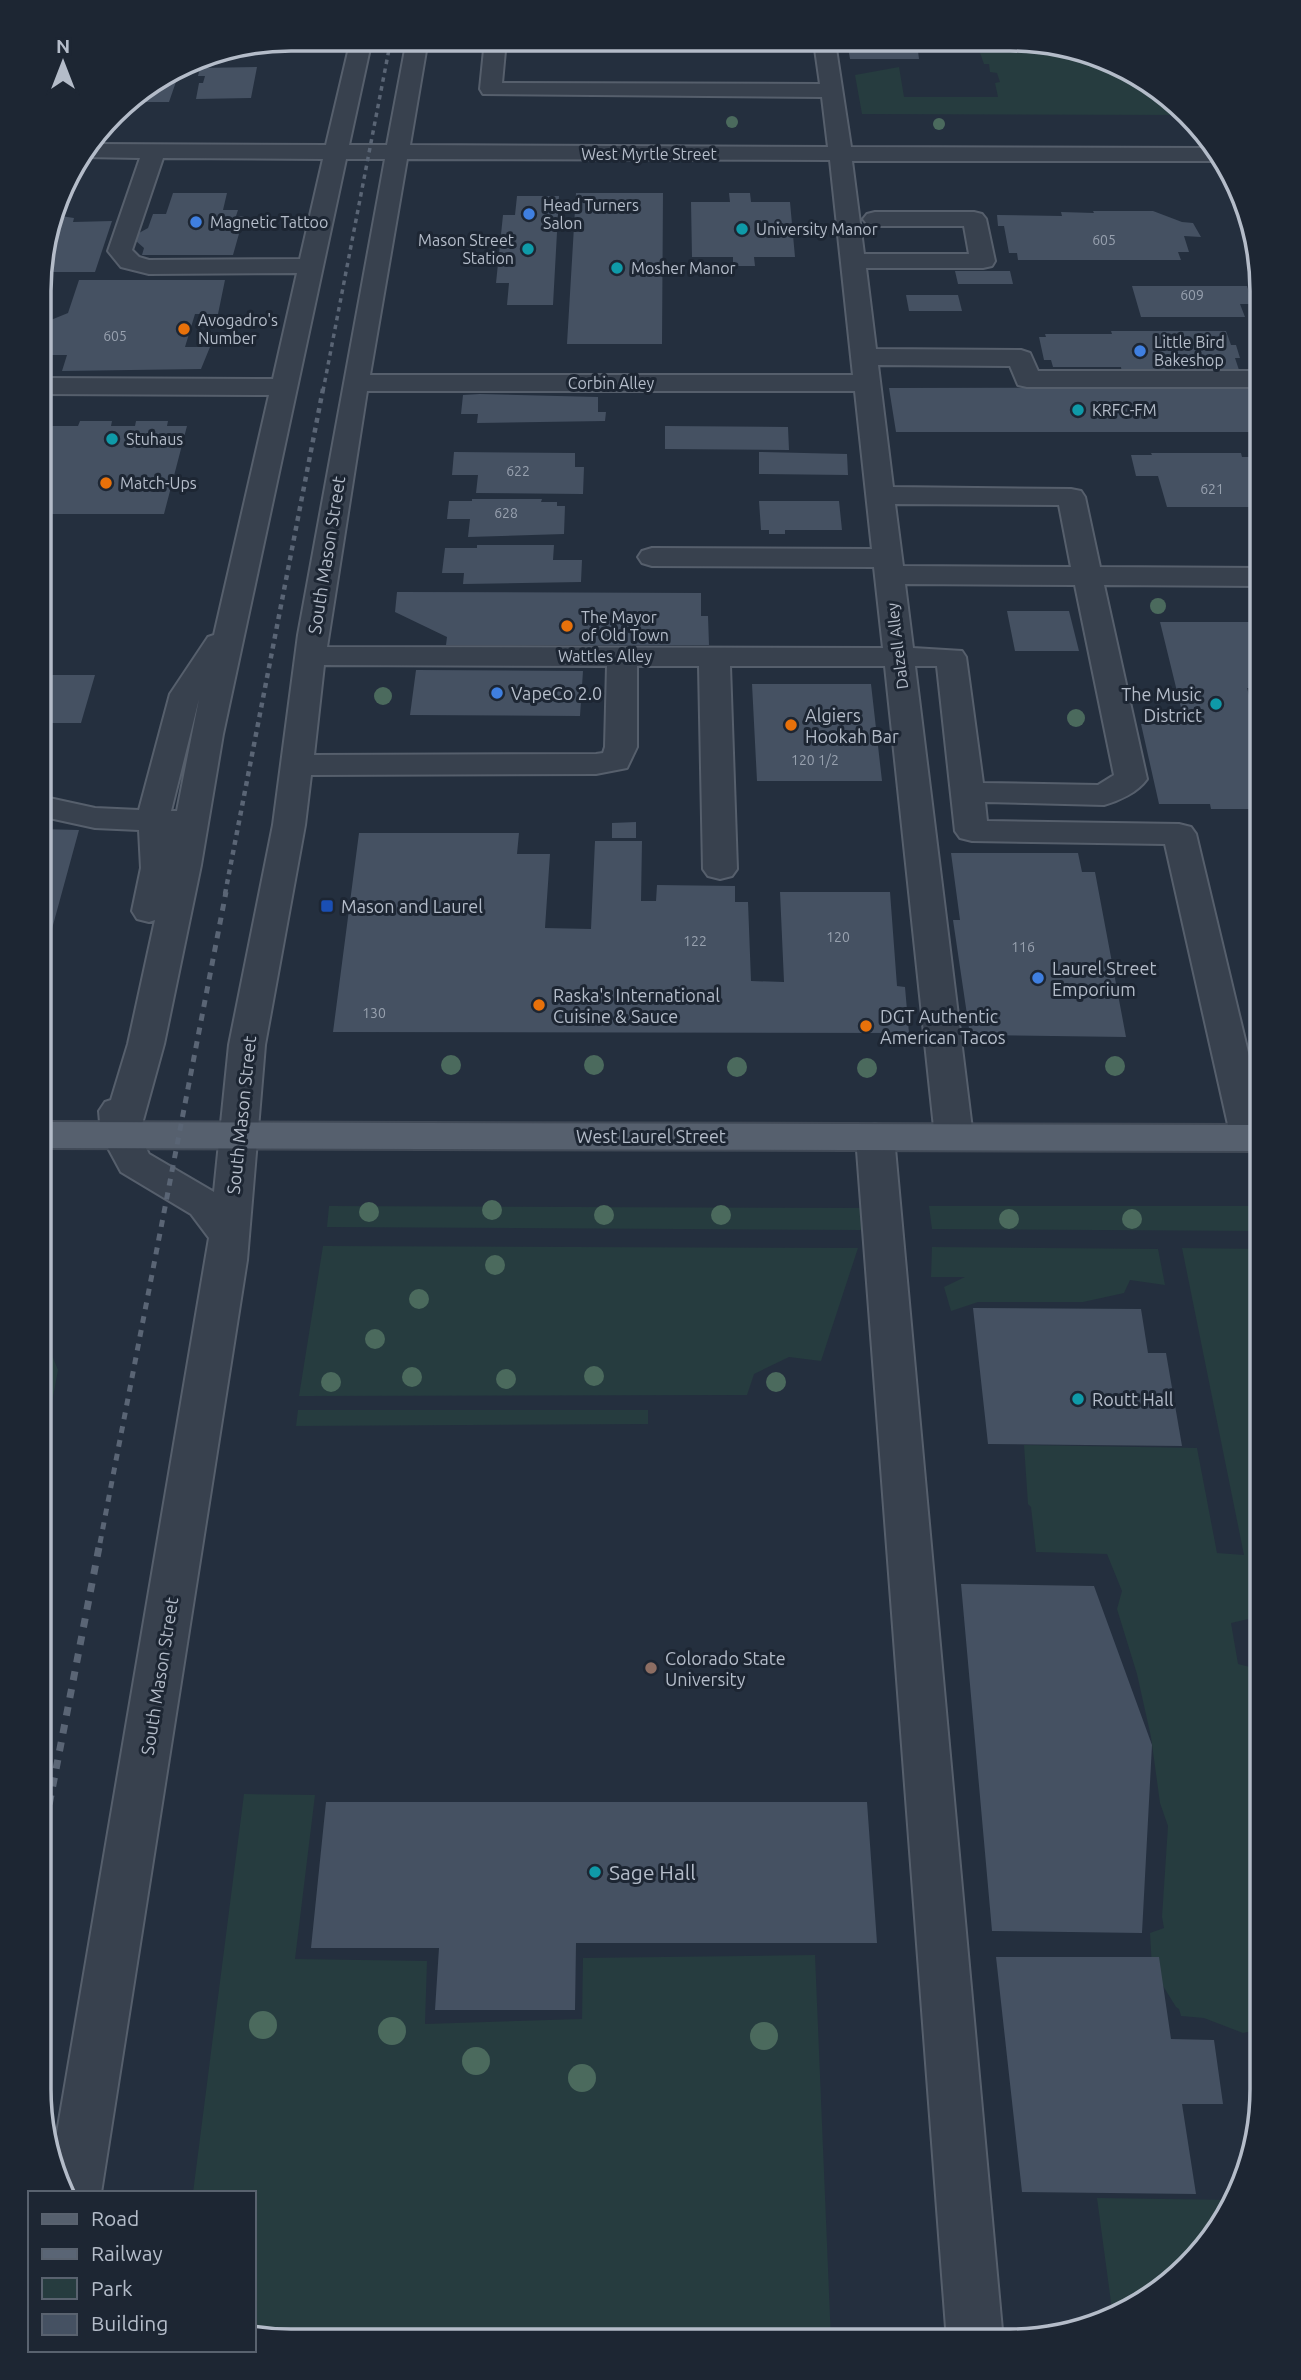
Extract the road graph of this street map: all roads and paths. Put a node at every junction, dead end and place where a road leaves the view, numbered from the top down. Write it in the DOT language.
graph roads {
  1 [pos="358,51"];
  2 [pos="416,51"];
  3 [pos="494,51"];
  4 [pos="826,51"];
  5 [pos="831,91"];
  6 [pos="96,151"];
  7 [pos="154,152"];
  8 [pos="337,152"];
  9 [pos="397,152"];
  10 [pos="841,155"];
  11 [pos="1208,155"];
  12 [pos="876,219"];
  13 [pos="853,261"];
  14 [pos="311,266"];
  15 [pos="865,370"];
  16 [pos="1250,379"];
  17 [pos="355,383"];
  18 [pos="51,386"];
  19 [pos="284,387"];
  20 [pos="880,495"];
  21 [pos="652,556"];
  22 [pos="888,566"];
  23 [pos="1087,576"];
  24 [pos="1250,577"];
  25 [pos="234,621"];
  26 [pos="311,656"];
  27 [pos="622,657"];
  28 [pos="714,657"];
  29 [pos="898,657"];
  30 [pos="295,765"];
  31 [pos="968,792"];
  32 [pos="51,808"];
  33 [pos="154,821"];
  34 [pos="191,821"];
  35 [pos="720,869"];
  36 [pos="1250,1114"];
  37 [pos="51,1135"];
  38 [pos="120,1135"];
  39 [pos="238,1136"];
  40 [pos="876,1137"];
  41 [pos="954,1137"];
  42 [pos="1250,1138"];
  43 [pos="229,1236"];
  44 [pos="74,2191"];
  45 [pos="974,2329"];
  1 -- 8 [label="street"];
  2 -- 9 [label="street, South Mason Street"];
  3 -- 5 [label="street"];
  4 -- 5 [label="street, Dalzell Alley"];
  5 -- 10 [label="street, Dalzell Alley"];
  6 -- 7 [label="street, West Myrtle Street"];
  7 -- 8 [label="street, West Myrtle Street"];
  7 -- 14 [label="street"];
  8 -- 9 [label="street, West Myrtle Street"];
  8 -- 14 [label="street"];
  9 -- 10 [label="street, West Myrtle Street"];
  9 -- 17 [label="street, South Mason Street"];
  10 -- 11 [label="street, West Myrtle Street"];
  10 -- 13 [label="street, Dalzell Alley"];
  12 -- 13 [label="street"];
  13 -- 15 [label="street, Dalzell Alley"];
  14 -- 19 [label="street"];
  15 -- 16 [label="street, Corbin Alley"];
  15 -- 17 [label="street, Corbin Alley"];
  15 -- 20 [label="street, Dalzell Alley"];
  17 -- 26 [label="street, South Mason Street"];
  18 -- 19 [label="street"];
  19 -- 25 [label="street"];
  20 -- 22 [label="street, Dalzell Alley"];
  20 -- 23 [label="street"];
  21 -- 22 [label="street"];
  22 -- 23 [label="street"];
  22 -- 29 [label="street, Dalzell Alley"];
  23 -- 24 [label="street"];
  23 -- 31 [label="street"];
  25 -- 33 [label="street"];
  25 -- 34 [label="street"];
  26 -- 27 [label="street, Wattles Alley"];
  26 -- 30 [label="street, South Mason Street"];
  27 -- 28 [label="street, Wattles Alley"];
  27 -- 30 [label="street"];
  28 -- 29 [label="street, Wattles Alley"];
  28 -- 35 [label="street"];
  29 -- 31 [label="street, Wattles Alley"];
  29 -- 41 [label="street, Dalzell Alley"];
  30 -- 39 [label="street, South Mason Street"];
  31 -- 36 [label="street"];
  32 -- 33 [label="street"];
  33 -- 34 [label="street"];
  33 -- 38 [label="street"];
  34 -- 38 [label="street"];
  37 -- 38 [label="main road, West Laurel Street"];
  38 -- 39 [label="main road, West Laurel Street"];
  38 -- 43 [label="street"];
  39 -- 40 [label="main road, West Laurel Street"];
  39 -- 43 [label="street, South Mason Street"];
  40 -- 41 [label="main road, West Laurel Street"];
  40 -- 45 [label="street"];
  41 -- 42 [label="main road, West Laurel Street"];
  43 -- 44 [label="street, South Mason Street"];
}
